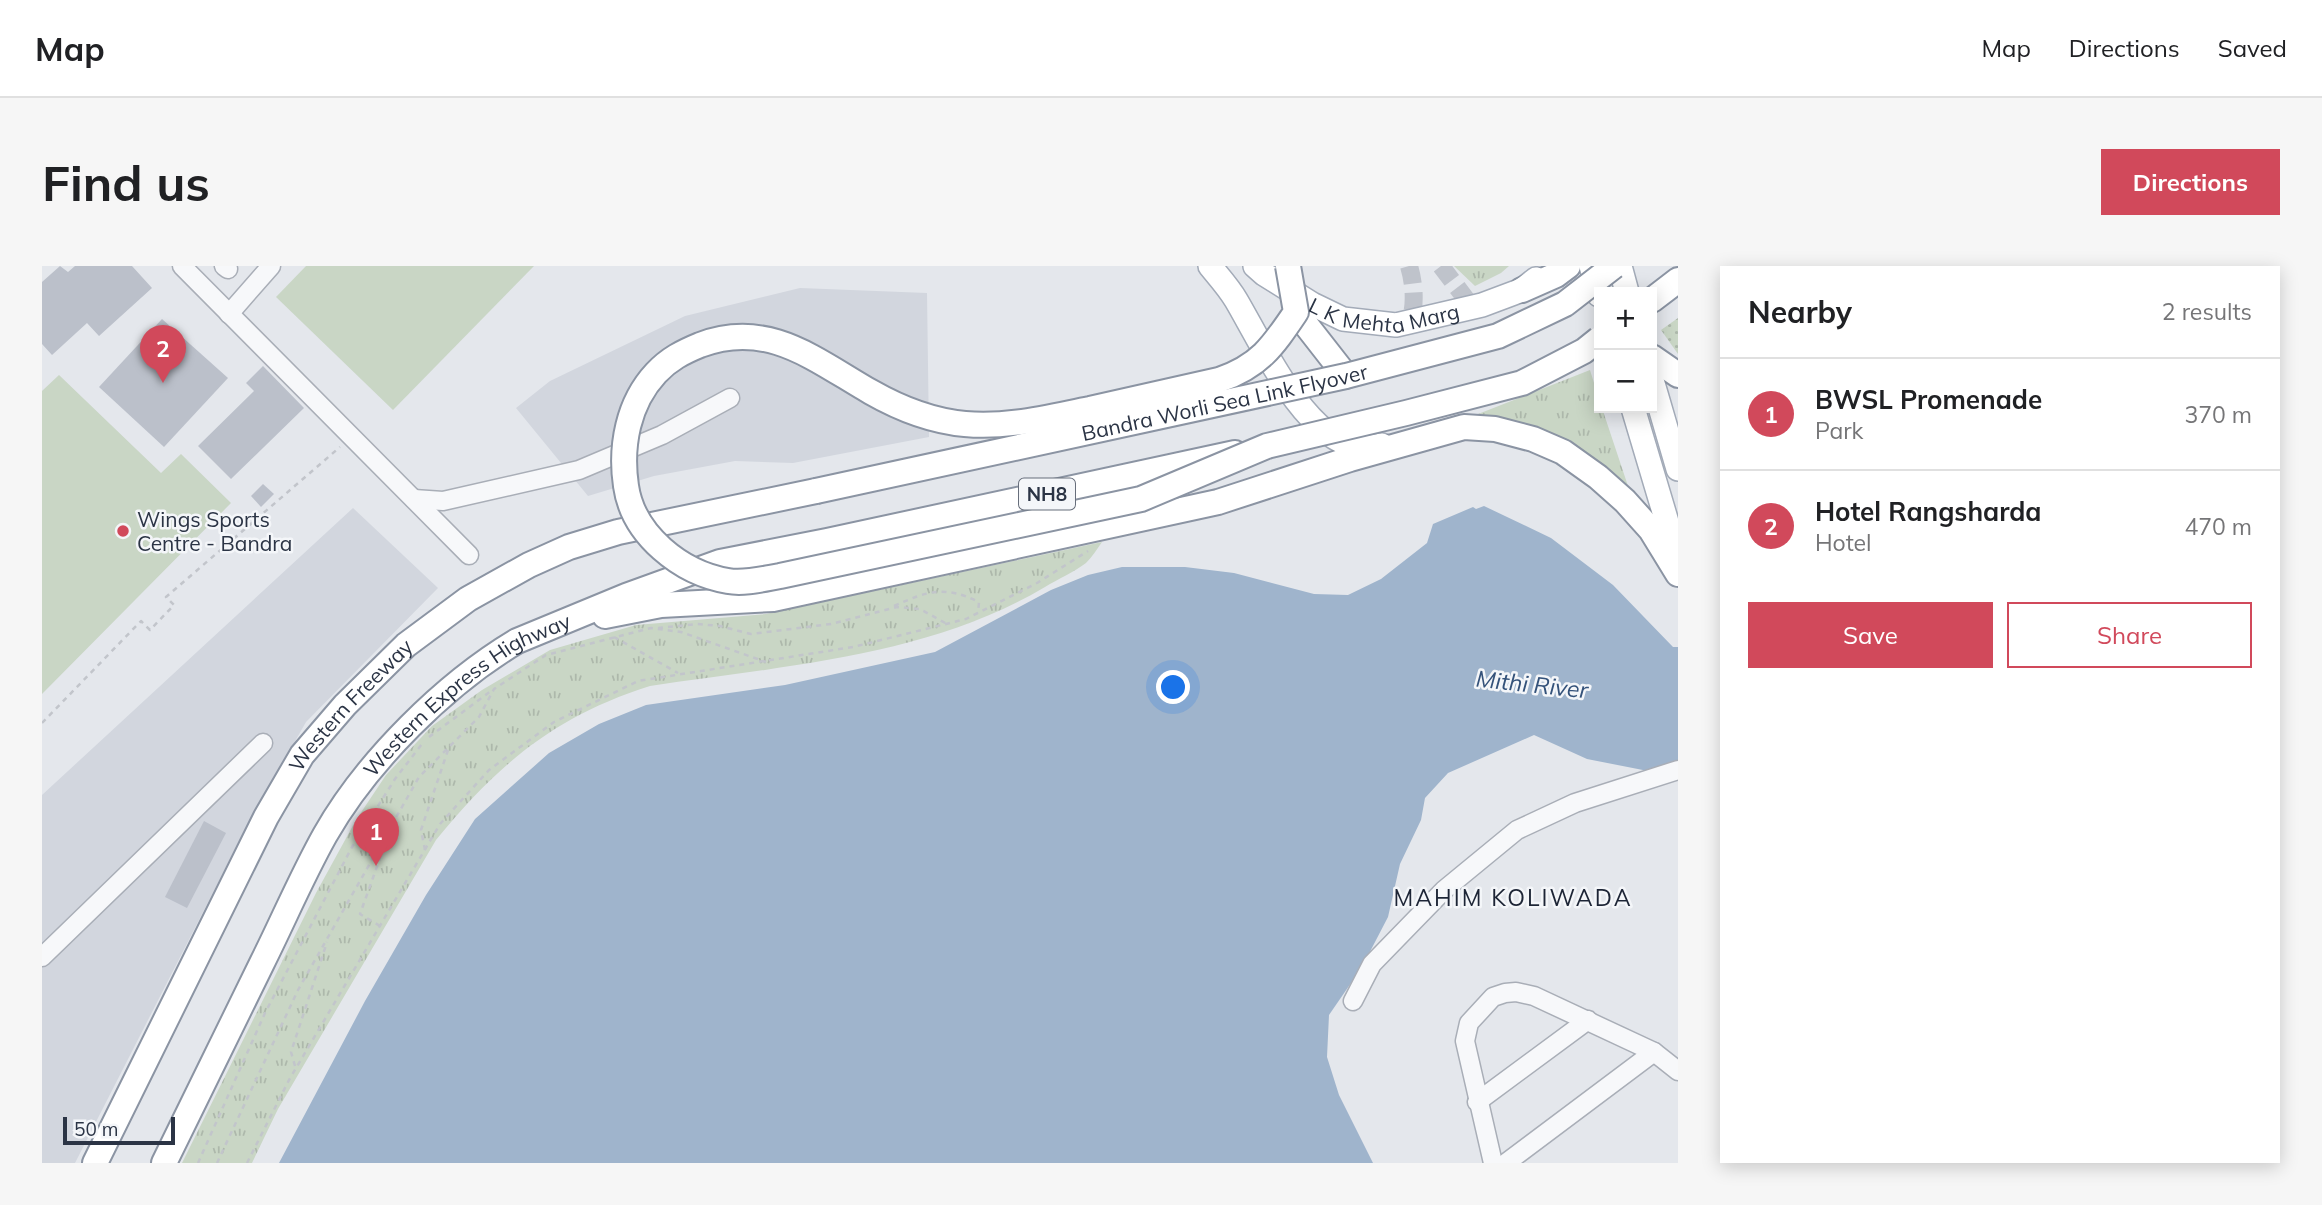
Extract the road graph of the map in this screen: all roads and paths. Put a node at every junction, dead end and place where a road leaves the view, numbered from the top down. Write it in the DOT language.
graph roads {
  1 [pos="182,266"];
  2 [pos="271,266"];
  3 [pos="1210,266"];
  4 [pos="1288,266"];
  5 [pos="1552,266"];
  6 [pos="1568,266"];
  7 [pos="1591,266"];
  8 [pos="1614,266"];
  9 [pos="1620,266"];
  10 [pos="1260,270"];
  11 [pos="1678,280"];
  12 [pos="1597,287"];
  13 [pos="1626,287"];
  14 [pos="1522,290"];
  15 [pos="1657,296"];
  16 [pos="1238,304"];
  17 [pos="1296,312"];
  18 [pos="229,314"];
  19 [pos="1594,343"];
  20 [pos="1657,361"];
  21 [pos="1678,375"];
  22 [pos="1346,376"];
  23 [pos="1657,397"];
  24 [pos="730,398"];
  25 [pos="1634,413"];
  26 [pos="352,437"];
  27 [pos="1410,441"];
  28 [pos="1266,446"];
  29 [pos="1678,469"];
  30 [pos="816,491"];
  31 [pos="414,499"];
  32 [pos="1091,549"];
  33 [pos="469,555"];
  34 [pos="1678,559"];
  35 [pos="1678,573"];
  36 [pos="887,609"];
  37 [pos="978,613"];
  38 [pos="947,624"];
  39 [pos="651,628"];
  40 [pos="525,637"];
  41 [pos="614,637"];
  42 [pos="768,662"];
  43 [pos="680,674"];
  44 [pos="494,689"];
  45 [pos="42,723"];
  46 [pos="262,743"];
  47 [pos="449,746"];
  48 [pos="1678,770"];
  49 [pos="393,823"];
  50 [pos="425,850"];
  51 [pos="380,926"];
  52 [pos="329,936"];
  53 [pos="42,957"];
  54 [pos="1353,1000"];
  55 [pos="1587,1020"];
  56 [pos="1654,1052"];
  57 [pos="296,1068"];
  58 [pos="1678,1071"];
  59 [pos="1477,1102"];
  60 [pos="95,1163"];
  61 [pos="164,1163"];
  62 [pos="198,1163"];
  63 [pos="217,1163"];
  64 [pos="247,1163"];
  65 [pos="1493,1163"];
  66 [pos="1506,1163"];
  1 -- 18 [label="street"];
  2 -- 18 [label="street"];
  3 -- 16 [label="main road"];
  4 -- 17 [label="highway, bridge"];
  5 -- 14 [label="main road, L K Mehta Marg"];
  6 -- 14 [label="highway"];
  7 -- 12 [label="main road"];
  8 -- 22 [label="highway, Bandra Worli Sea Link Flyover, bridge"];
  9 -- 13 [label="main road"];
  10 -- 14 [label="main road, L K Mehta Marg"];
  10 -- 16 [label="main road"];
  11 -- 15 [label="highway"];
  16 -- 27 [label="main road"];
  17 -- 22 [label="highway"];
  17 -- 28 [label="highway, bridge"];
  18 -- 26 [label="street"];
  19 -- 28 [label="highway, bridge"];
  20 -- 21 [label="highway"];
  22 -- 30 [label="highway, Bandra Worli Sea Link Flyover, bridge"];
  23 -- 29 [label="main road"];
  24 -- 31 [label="street"];
  25 -- 34 [label="main road"];
  26 -- 31 [label="street"];
  26 -- 45 [label="path"];
  27 -- 35 [label="highway"];
  27 -- 40 [label="highway"];
  28 -- 40 [label="highway, Western Express Highway / NH8, bridge"];
  30 -- 60 [label="highway, Western Freeway"];
  31 -- 33 [label="street"];
  32 -- 37 [label="path"];
  36 -- 37 [label="path"];
  36 -- 38 [label="path"];
  36 -- 39 [label="path"];
  37 -- 38 [label="path"];
  38 -- 42 [label="path"];
  39 -- 41 [label="path"];
  39 -- 42 [label="path"];
  40 -- 61 [label="highway, Western Express Highway"];
  41 -- 43 [label="path"];
  41 -- 44 [label="path"];
  42 -- 43 [label="path"];
  43 -- 50 [label="path"];
  44 -- 47 [label="path"];
  44 -- 62 [label="path"];
  46 -- 53 [label="street"];
  47 -- 49 [label="path"];
  47 -- 50 [label="path"];
  48 -- 54 [label="street"];
  49 -- 51 [label="path"];
  49 -- 52 [label="path"];
  50 -- 51 [label="path"];
  51 -- 57 [label="path"];
  52 -- 57 [label="path"];
  52 -- 63 [label="path"];
  55 -- 56 [label="street"];
  55 -- 59 [label="street"];
  55 -- 59 [label="street"];
  56 -- 58 [label="street"];
  56 -- 66 [label="street"];
  57 -- 64 [label="path"];
  59 -- 65 [label="street"];
}
